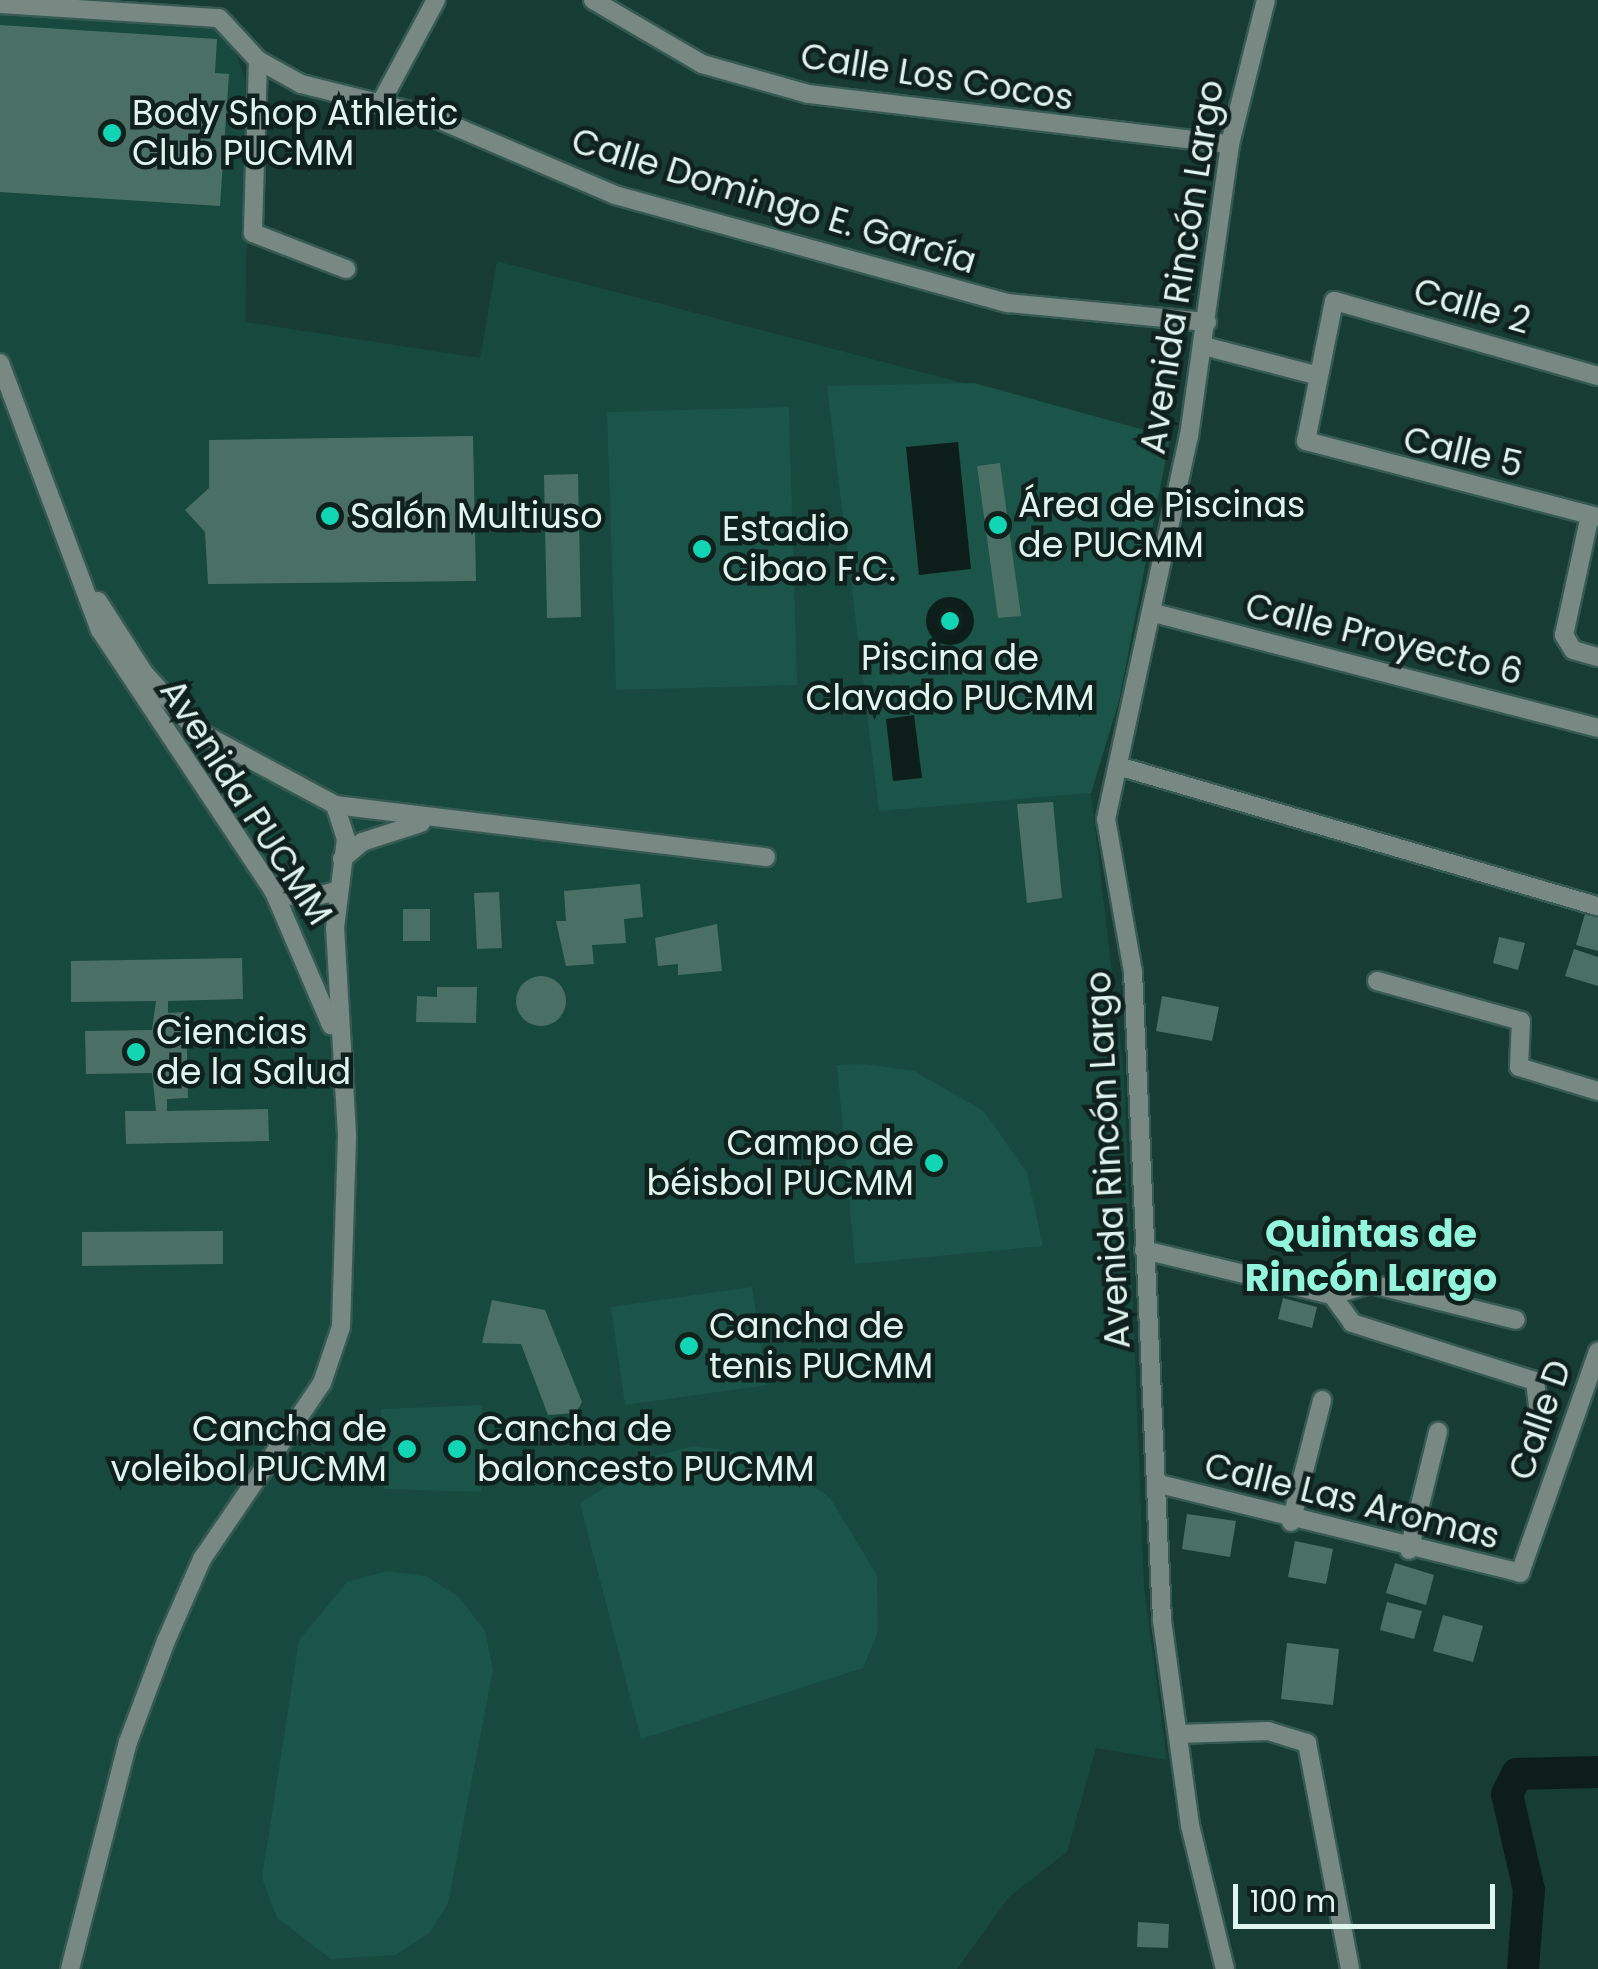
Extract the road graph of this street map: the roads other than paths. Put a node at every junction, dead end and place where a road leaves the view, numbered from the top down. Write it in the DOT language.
graph roads {
  1 [pos="436,0"];
  2 [pos="593,0"];
  3 [pos="1266,0"];
  4 [pos="0,4"];
  5 [pos="616,7"];
  6 [pos="258,60"];
  7 [pos="380,104"];
  8 [pos="1230,144"];
  9 [pos="346,269"];
  10 [pos="1207,322"];
  11 [pos="1204,346"];
  12 [pos="0,362"];
  13 [pos="1316,375"];
  14 [pos="1598,376"];
  15 [pos="1594,516"];
  16 [pos="84,580"];
  17 [pos="1154,613"];
  18 [pos="1598,657"];
  19 [pos="1598,728"];
  20 [pos="1118,766"];
  21 [pos="335,805"];
  22 [pos="436,820"];
  23 [pos="766,858"];
  24 [pos="342,860"];
  25 [pos="336,891"];
  26 [pos="274,892"];
  27 [pos="1598,906"];
  28 [pos="1377,981"];
  29 [pos="341,1064"];
  30 [pos="1598,1092"];
  31 [pos="1144,1250"];
  32 [pos="1332,1296"];
  33 [pos="1516,1320"];
  34 [pos="1598,1351"];
  35 [pos="1322,1400"];
  36 [pos="1539,1413"];
  37 [pos="1438,1432"];
  38 [pos="1160,1484"];
  39 [pos="1291,1522"];
  40 [pos="1409,1550"];
  41 [pos="1528,1568"];
  42 [pos="1178,1734"];
  43 [pos="70,1969"];
  44 [pos="1224,1969"];
  45 [pos="1350,1969"];
  1 -- 7 [label="street"];
  2 -- 5 [label="street, Calle Los Cocos"];
  3 -- 8 [label="street, Avenida Rincón Largo"];
  4 -- 6 [label="street, Calle Domingo E. García"];
  5 -- 8 [label="street, Calle Los Cocos"];
  6 -- 7 [label="street, Calle Domingo E. García"];
  6 -- 9 [label="street"];
  7 -- 10 [label="street, Calle Domingo E. García"];
  8 -- 10 [label="street, Avenida Rincón Largo"];
  10 -- 11 [label="street, Avenida Rincón Largo"];
  11 -- 13 [label="street"];
  11 -- 17 [label="street, Avenida Rincón Largo"];
  12 -- 16 [label="street, Avenida PUCMM"];
  13 -- 14 [label="street, Calle 2"];
  13 -- 15 [label="street, Calle 5"];
  15 -- 18 [label="street"];
  16 -- 21 [label="street, Avenida PUCMM"];
  16 -- 26 [label="street, Avenida PUCMM"];
  17 -- 19 [label="street, Calle Proyecto 6"];
  17 -- 20 [label="street, Avenida Rincón Largo"];
  20 -- 27 [label="street"];
  20 -- 31 [label="street, Avenida Rincón Largo"];
  21 -- 22 [label="street"];
  21 -- 24 [label="street, Avenida PUCMM"];
  22 -- 23 [label="street"];
  22 -- 24 [label="street"];
  24 -- 25 [label="street, Avenida PUCMM"];
  25 -- 26 [label="street"];
  25 -- 29 [label="street, Avenida PUCMM"];
  26 -- 29 [label="street, Avenida PUCMM"];
  28 -- 30 [label="street"];
  29 -- 43 [label="street, Avenida PUCMM"];
  31 -- 32 [label="street"];
  31 -- 38 [label="street, Avenida Rincón Largo"];
  32 -- 33 [label="street"];
  32 -- 36 [label="street"];
  34 -- 41 [label="street, Calle D"];
  35 -- 39 [label="street"];
  37 -- 40 [label="street"];
  38 -- 39 [label="street, Calle Las Aromas"];
  38 -- 42 [label="street, Avenida Rincón Largo"];
  39 -- 40 [label="street, Calle Las Aromas"];
  40 -- 41 [label="street, Calle Las Aromas"];
  42 -- 44 [label="street, Avenida Rincón Largo"];
  42 -- 45 [label="street"];
}
